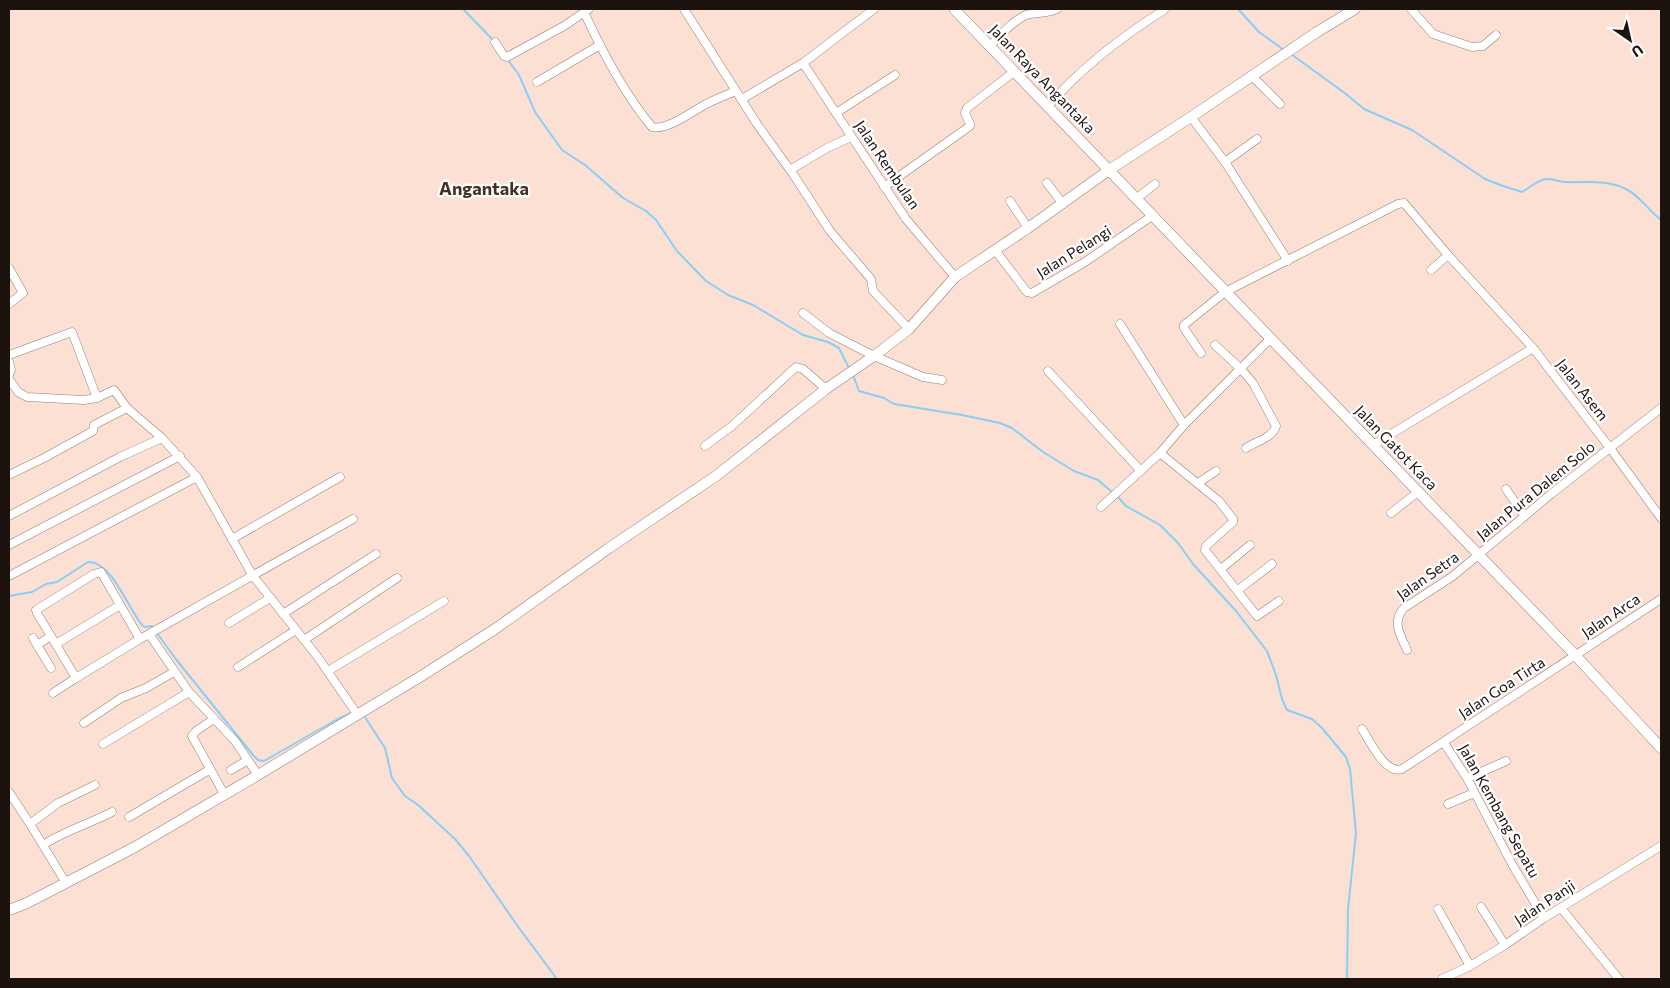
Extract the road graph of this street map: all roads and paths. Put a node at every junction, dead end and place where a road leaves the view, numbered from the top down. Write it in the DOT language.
graph roads {
  1 [pos="684,9"];
  2 [pos="874,9"];
  3 [pos="954,9"];
  4 [pos="1057,9"];
  5 [pos="1355,9"];
  6 [pos="1412,9"];
  7 [pos="1164,10"];
  8 [pos="583,11"];
  9 [pos="1496,35"];
  10 [pos="495,42"];
  11 [pos="600,45"];
  12 [pos="990,46"];
  13 [pos="803,63"];
  14 [pos="1015,71"];
  15 [pos="895,75"];
  16 [pos="1252,76"];
  17 [pos="537,82"];
  18 [pos="736,91"];
  19 [pos="742,99"];
  20 [pos="1280,104"];
  21 [pos="1048,106"];
  22 [pos="836,113"];
  23 [pos="1192,117"];
  24 [pos="851,137"];
  25 [pos="1257,139"];
  26 [pos="1225,162"];
  27 [pos="790,170"];
  28 [pos="1109,170"];
  29 [pos="1047,183"];
  30 [pos="1155,184"];
  31 [pos="884,187"];
  32 [pos="1136,199"];
  33 [pos="1010,201"];
  34 [pos="1063,204"];
  35 [pos="1152,216"];
  36 [pos="1028,228"];
  37 [pos="995,250"];
  38 [pos="1448,255"];
  39 [pos="1288,261"];
  40 [pos="9,268"];
  41 [pos="1431,270"];
  42 [pos="955,277"];
  43 [pos="1225,292"];
  44 [pos="9,304"];
  45 [pos="803,312"];
  46 [pos="1120,324"];
  47 [pos="909,329"];
  48 [pos="1270,339"];
  49 [pos="1215,345"];
  50 [pos="1533,348"];
  51 [pos="1201,353"];
  52 [pos="9,355"];
  53 [pos="874,356"];
  54 [pos="9,362"];
  55 [pos="1241,368"];
  56 [pos="1048,371"];
  57 [pos="9,377"];
  58 [pos="942,380"];
  59 [pos="826,389"];
  60 [pos="97,398"];
  61 [pos="126,408"];
  62 [pos="1661,408"];
  63 [pos="1184,425"];
  64 [pos="162,438"];
  65 [pos="1373,445"];
  66 [pos="705,446"];
  67 [pos="1246,448"];
  68 [pos="1610,448"];
  69 [pos="1160,453"];
  70 [pos="180,456"];
  71 [pos="1140,471"];
  72 [pos="1216,471"];
  73 [pos="9,475"];
  74 [pos="197,477"];
  75 [pos="340,477"];
  76 [pos="1198,483"];
  77 [pos="1506,489"];
  78 [pos="1418,492"];
  79 [pos="1101,507"];
  80 [pos="1391,513"];
  81 [pos="9,516"];
  82 [pos="1525,516"];
  83 [pos="1661,518"];
  84 [pos="353,520"];
  85 [pos="232,539"];
  86 [pos="9,545"];
  87 [pos="1250,545"];
  88 [pos="376,554"];
  89 [pos="1479,556"];
  90 [pos="1272,564"];
  91 [pos="1221,569"];
  92 [pos="9,576"];
  93 [pos="253,576"];
  94 [pos="396,578"];
  95 [pos="1238,590"];
  96 [pos="270,598"];
  97 [pos="1661,599"];
  98 [pos="444,601"];
  99 [pos="1279,602"];
  100 [pos="120,605"];
  101 [pos="283,614"];
  102 [pos="229,623"];
  103 [pos="296,630"];
  104 [pos="149,634"];
  105 [pos="50,636"];
  106 [pos="140,639"];
  107 [pos="304,640"];
  108 [pos="56,644"];
  109 [pos="1407,650"];
  110 [pos="1576,656"];
  111 [pos="238,667"];
  112 [pos="51,668"];
  113 [pos="328,671"];
  114 [pos="174,672"];
  115 [pos="76,678"];
  116 [pos="189,692"];
  117 [pos="53,693"];
  118 [pos="357,714"];
  119 [pos="214,719"];
  120 [pos="84,723"];
  121 [pos="1362,729"];
  122 [pos="1444,743"];
  123 [pos="103,744"];
  124 [pos="1661,748"];
  125 [pos="248,760"];
  126 [pos="1506,761"];
  127 [pos="210,770"];
  128 [pos="232,770"];
  129 [pos="258,775"];
  130 [pos="1467,778"];
  131 [pos="95,785"];
  132 [pos="9,792"];
  133 [pos="1474,793"];
  134 [pos="224,794"];
  135 [pos="1448,804"];
  136 [pos="112,812"];
  137 [pos="129,817"];
  138 [pos="30,824"];
  139 [pos="43,845"];
  140 [pos="1661,846"];
  141 [pos="66,883"];
  142 [pos="1481,907"];
  143 [pos="1561,908"];
  144 [pos="1438,909"];
  145 [pos="9,910"];
  146 [pos="1544,918"];
  147 [pos="1505,945"];
  148 [pos="1470,966"];
  149 [pos="1447,978"];
  150 [pos="1619,979"];
  1 -- 18 [label="street"];
  2 -- 13 [label="street"];
  3 -- 12 [label="main road, Jalan Raya Angantaka"];
  4 -- 12 [label="street"];
  5 -- 16 [label="main road"];
  6 -- 9 [label="street"];
  7 -- 21 [label="street"];
  8 -- 10 [label="street"];
  8 -- 11 [label="street"];
  11 -- 17 [label="street"];
  11 -- 18 [label="street"];
  12 -- 14 [label="main road, Jalan Raya Angantaka"];
  13 -- 19 [label="street"];
  13 -- 22 [label="street, Jalan Rembulan"];
  14 -- 21 [label="main road, Jalan Raya Angantaka"];
  14 -- 31 [label="street"];
  15 -- 22 [label="street"];
  16 -- 20 [label="street"];
  16 -- 23 [label="main road"];
  18 -- 19 [label="street"];
  19 -- 27 [label="street"];
  21 -- 28 [label="main road, Jalan Raya Angantaka"];
  22 -- 24 [label="street, Jalan Rembulan"];
  23 -- 26 [label="street"];
  23 -- 28 [label="main road"];
  24 -- 27 [label="street"];
  24 -- 31 [label="street, Jalan Rembulan"];
  25 -- 26 [label="street"];
  26 -- 39 [label="street"];
  27 -- 47 [label="street"];
  28 -- 32 [label="main road, Jalan Gatot Kaca"];
  28 -- 34 [label="main road"];
  29 -- 34 [label="street"];
  30 -- 32 [label="street"];
  31 -- 42 [label="street, Jalan Rembulan"];
  32 -- 35 [label="main road, Jalan Gatot Kaca"];
  33 -- 36 [label="street"];
  34 -- 36 [label="main road"];
  35 -- 37 [label="street, Jalan Pelangi"];
  35 -- 43 [label="main road, Jalan Gatot Kaca"];
  36 -- 37 [label="main road"];
  37 -- 42 [label="main road"];
  38 -- 39 [label="street, Jalan Asem"];
  38 -- 41 [label="street"];
  38 -- 50 [label="street, Jalan Asem"];
  39 -- 43 [label="street"];
  40 -- 44 [label="street"];
  42 -- 47 [label="main road"];
  43 -- 48 [label="main road, Jalan Gatot Kaca"];
  43 -- 51 [label="street"];
  45 -- 53 [label="street"];
  46 -- 63 [label="street"];
  47 -- 53 [label="main road"];
  48 -- 55 [label="street"];
  48 -- 65 [label="main road, Jalan Gatot Kaca"];
  49 -- 55 [label="street"];
  50 -- 65 [label="street"];
  50 -- 68 [label="street, Jalan Asem"];
  52 -- 60 [label="street"];
  53 -- 58 [label="street"];
  53 -- 59 [label="main road"];
  54 -- 57 [label="street"];
  55 -- 63 [label="street"];
  55 -- 67 [label="street"];
  56 -- 71 [label="street"];
  57 -- 60 [label="street"];
  59 -- 66 [label="street"];
  59 -- 118 [label="main road"];
  60 -- 61 [label="street"];
  61 -- 64 [label="street"];
  61 -- 73 [label="street"];
  62 -- 68 [label="street, Jalan Pura Dalem Solo"];
  63 -- 69 [label="street"];
  64 -- 70 [label="street"];
  64 -- 81 [label="street"];
  65 -- 78 [label="main road, Jalan Gatot Kaca"];
  68 -- 82 [label="street, Jalan Pura Dalem Solo"];
  68 -- 83 [label="street, Jalan Asem"];
  69 -- 71 [label="street"];
  69 -- 76 [label="street"];
  70 -- 74 [label="street"];
  70 -- 86 [label="street"];
  71 -- 79 [label="street"];
  72 -- 76 [label="street"];
  74 -- 85 [label="street"];
  74 -- 92 [label="street"];
  75 -- 85 [label="street"];
  76 -- 91 [label="street"];
  77 -- 82 [label="street"];
  78 -- 80 [label="street"];
  78 -- 89 [label="main road, Jalan Gatot Kaca"];
  82 -- 89 [label="street, Jalan Pura Dalem Solo"];
  84 -- 93 [label="street"];
  85 -- 93 [label="street"];
  87 -- 91 [label="street"];
  88 -- 101 [label="street"];
  89 -- 109 [label="street, Jalan Setra"];
  89 -- 110 [label="main road, Jalan Gatot Kaca"];
  90 -- 95 [label="street"];
  91 -- 95 [label="street"];
  93 -- 96 [label="street"];
  93 -- 104 [label="street"];
  94 -- 107 [label="street"];
  95 -- 99 [label="street"];
  96 -- 101 [label="street"];
  96 -- 102 [label="street"];
  97 -- 110 [label="street, Jalan Arca"];
  98 -- 113 [label="street"];
  100 -- 105 [label="street"];
  100 -- 106 [label="street"];
  100 -- 108 [label="street"];
  101 -- 103 [label="street"];
  103 -- 107 [label="street"];
  103 -- 111 [label="street"];
  104 -- 106 [label="street"];
  104 -- 114 [label="street"];
  105 -- 108 [label="street"];
  105 -- 112 [label="street"];
  106 -- 115 [label="street"];
  107 -- 113 [label="street"];
  108 -- 115 [label="street"];
  110 -- 122 [label="street, Jalan Goa Tirta"];
  110 -- 124 [label="main road, Jalan Gatot Kaca"];
  113 -- 118 [label="street"];
  114 -- 116 [label="street"];
  114 -- 120 [label="street"];
  115 -- 117 [label="street"];
  116 -- 119 [label="street"];
  116 -- 123 [label="street"];
  118 -- 129 [label="main road"];
  119 -- 125 [label="street"];
  119 -- 127 [label="street"];
  121 -- 122 [label="street, Jalan Goa Tirta"];
  122 -- 130 [label="street, Jalan Kembang Sepatu"];
  125 -- 128 [label="street"];
  125 -- 129 [label="street"];
  126 -- 130 [label="street"];
  127 -- 134 [label="street"];
  127 -- 137 [label="street"];
  129 -- 134 [label="main road"];
  130 -- 133 [label="street, Jalan Kembang Sepatu"];
  131 -- 138 [label="street"];
  132 -- 138 [label="street"];
  133 -- 135 [label="street"];
  133 -- 146 [label="street, Jalan Kembang Sepatu"];
  134 -- 141 [label="main road"];
  136 -- 139 [label="street"];
  138 -- 139 [label="street"];
  139 -- 141 [label="street"];
  140 -- 143 [label="street, Jalan Panji"];
  141 -- 145 [label="main road"];
  142 -- 147 [label="street"];
  143 -- 146 [label="street, Jalan Panji"];
  143 -- 150 [label="street"];
  144 -- 148 [label="street"];
  146 -- 147 [label="street, Jalan Panji"];
  147 -- 148 [label="street, Jalan Panji"];
  148 -- 149 [label="street, Jalan Panji"];
}
